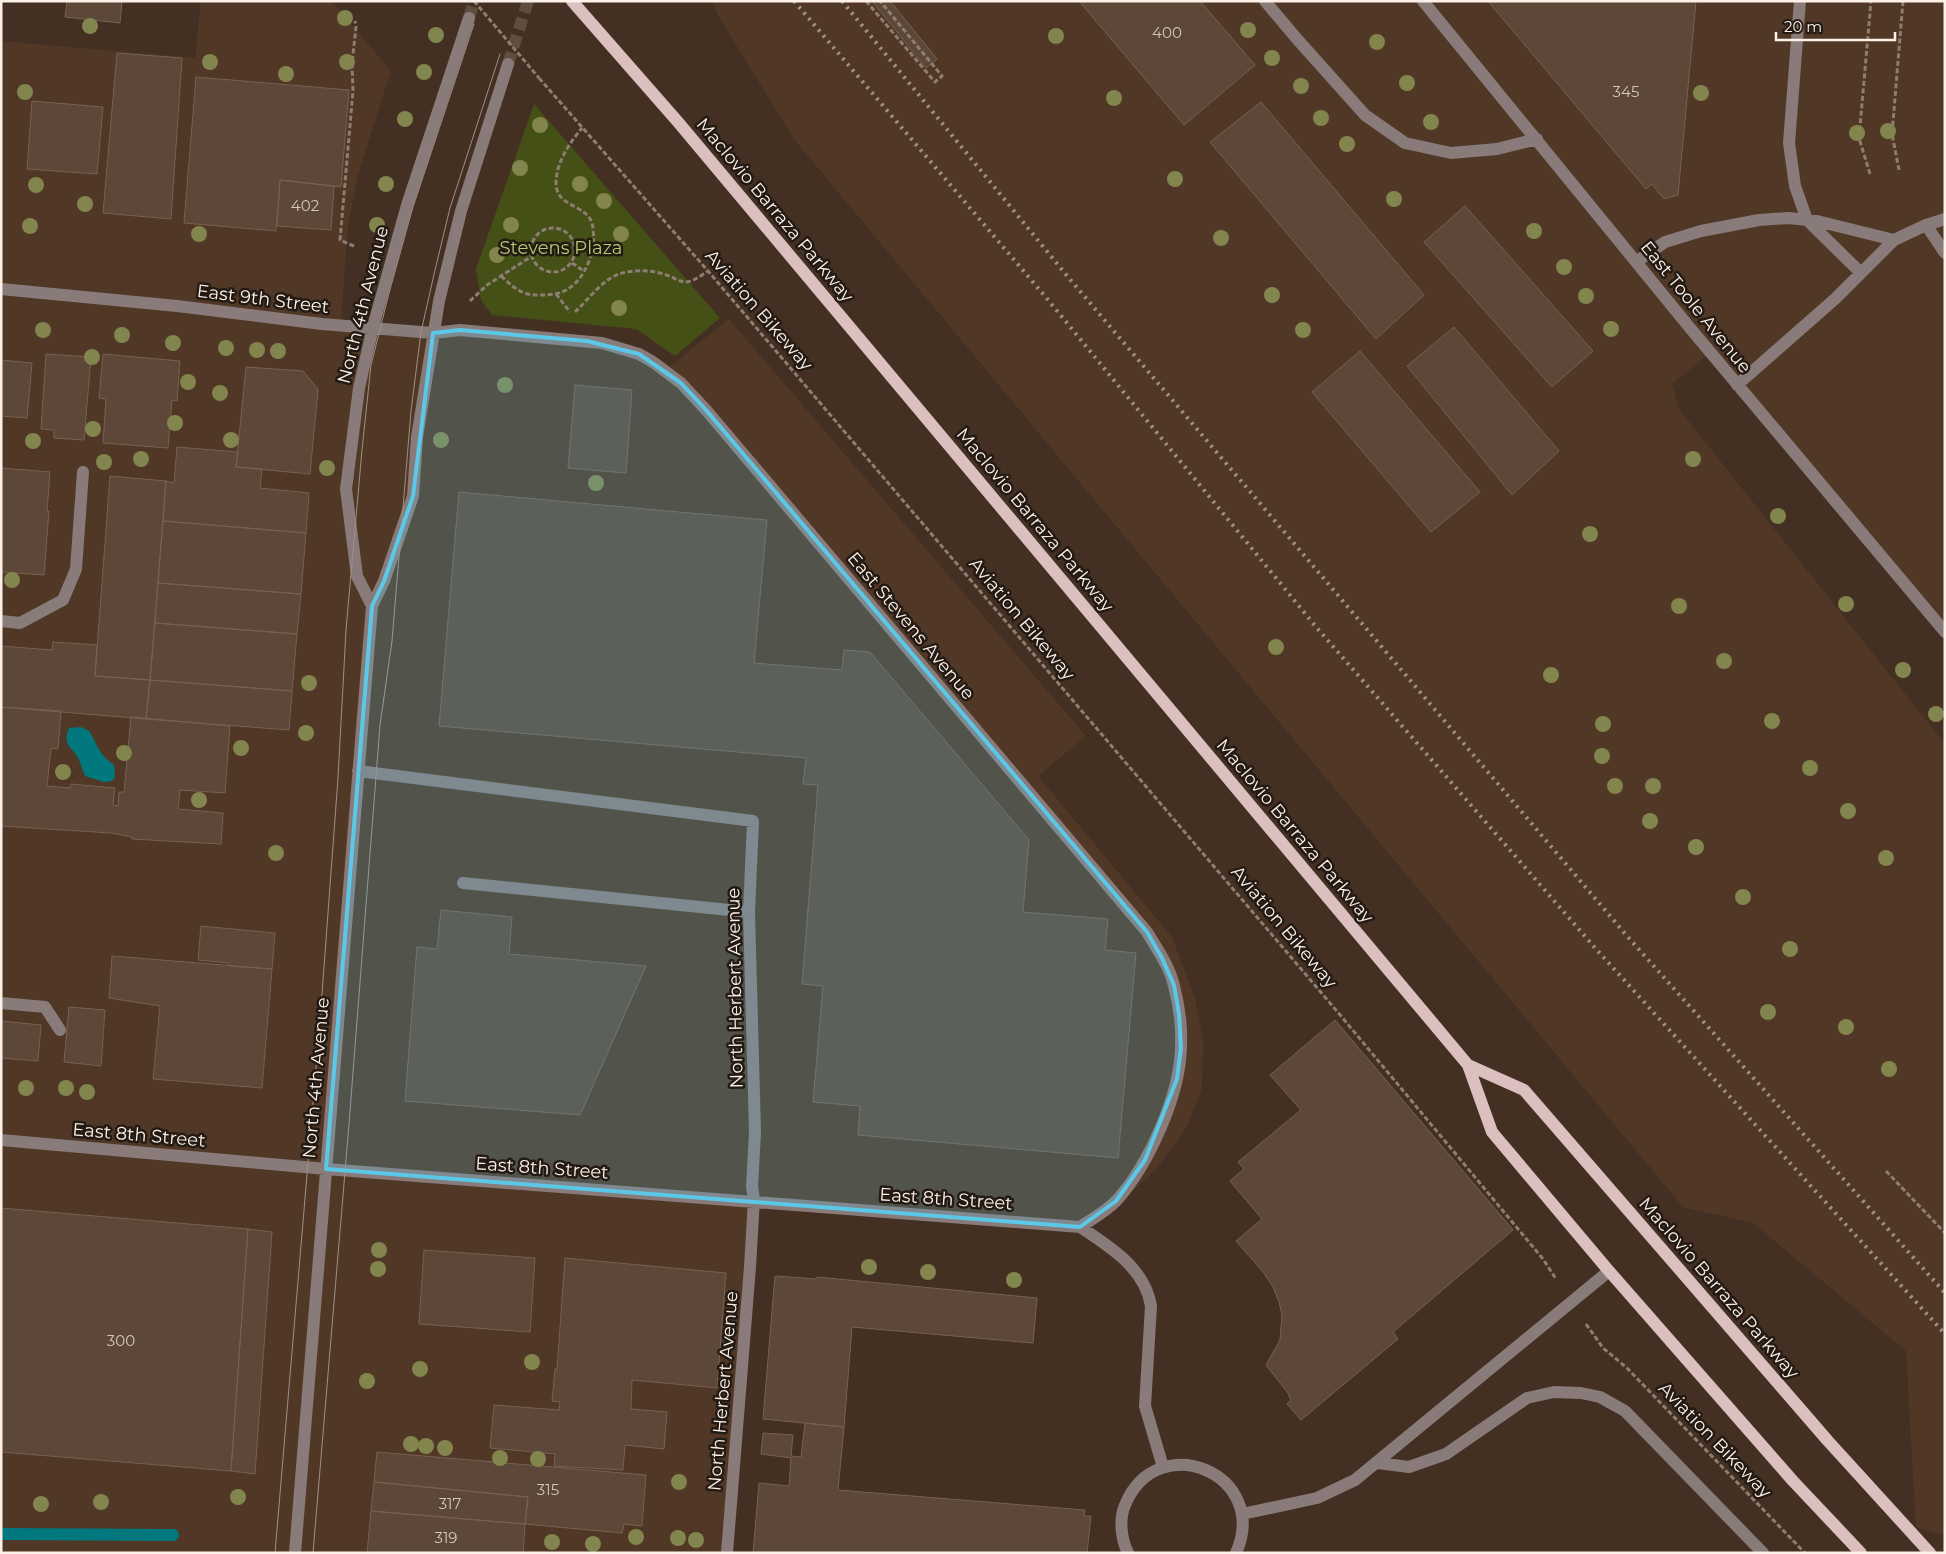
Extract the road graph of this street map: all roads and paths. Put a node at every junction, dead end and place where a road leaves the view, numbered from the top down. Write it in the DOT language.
graph roads {
  1 [pos="474,1"];
  2 [pos="572,1"];
  3 [pos="866,1"];
  4 [pos="880,1"];
  5 [pos="1265,1"];
  6 [pos="1423,1"];
  7 [pos="1800,1"];
  8 [pos="1871,1"];
  9 [pos="1903,1"];
  10 [pos="469,18"];
  11 [pos="355,20"];
  12 [pos="508,64"];
  13 [pos="582,128"];
  14 [pos="1537,139"];
  15 [pos="1900,170"];
  16 [pos="1870,174"];
  17 [pos="1945,219"];
  18 [pos="1807,220"];
  19 [pos="1926,225"];
  20 [pos="1894,240"];
  21 [pos="354,246"];
  22 [pos="1945,253"];
  23 [pos="532,256"];
  24 [pos="1636,262"];
  25 [pos="572,263"];
  26 [pos="708,270"];
  27 [pos="584,271"];
  28 [pos="1861,273"];
  29 [pos="501,276"];
  30 [pos="1,289"];
  31 [pos="556,294"];
  32 [pos="470,301"];
  33 [pos="374,327"];
  34 [pos="433,333"];
  35 [pos="639,354"];
  36 [pos="1737,385"];
  37 [pos="83,472"];
  38 [pos="372,606"];
  39 [pos="1,621"];
  40 [pos="1945,632"];
  41 [pos="358,771"];
  42 [pos="463,883"];
  43 [pos="749,912"];
  44 [pos="1,1003"];
  45 [pos="60,1030"];
  46 [pos="1468,1065"];
  47 [pos="1,1140"];
  48 [pos="326,1169"];
  49 [pos="1886,1171"];
  50 [pos="753,1202"];
  51 [pos="1080,1227"];
  52 [pos="1945,1233"];
  53 [pos="1543,1259"];
  54 [pos="1610,1271"];
  55 [pos="1603,1348"];
  56 [pos="1378,1463"];
  57 [pos="1164,1467"];
  58 [pos="1242,1514"];
  59 [pos="295,1553"];
  60 [pos="727,1553"];
  61 [pos="1128,1553"];
  62 [pos="1236,1553"];
  63 [pos="1763,1553"];
  64 [pos="1805,1553"];
  65 [pos="1861,1553"];
  66 [pos="1930,1553"];
  1 -- 13 [label="path, Aviation Bikeway, bridge"];
  2 -- 46 [label="main road, Maclovio Barraza Parkway"];
  3 -- 4 [label="path"];
  5 -- 14 [label="street"];
  6 -- 14 [label="street, East Toole Avenue"];
  7 -- 18 [label="street"];
  8 -- 16 [label="path"];
  9 -- 15 [label="path"];
  10 -- 33 [label="street, North 4th Avenue"];
  11 -- 21 [label="path"];
  12 -- 34 [label="street, North 4th Avenue"];
  13 -- 26 [label="path, Aviation Bikeway"];
  13 -- 27 [label="path"];
  14 -- 24 [label="street, East Toole Avenue"];
  17 -- 19 [label="street"];
  18 -- 20 [label="street"];
  18 -- 24 [label="street"];
  18 -- 28 [label="street"];
  19 -- 20 [label="street"];
  19 -- 22 [label="street"];
  20 -- 28 [label="street"];
  23 -- 25 [label="path"];
  23 -- 25 [label="path"];
  23 -- 29 [label="path"];
  24 -- 36 [label="street, East Toole Avenue"];
  25 -- 27 [label="path"];
  26 -- 31 [label="path"];
  26 -- 53 [label="path, Aviation Bikeway"];
  27 -- 31 [label="path"];
  28 -- 36 [label="street"];
  29 -- 31 [label="path"];
  29 -- 32 [label="path"];
  30 -- 33 [label="street, East 9th Street"];
  33 -- 34 [label="street, East 9th Street"];
  33 -- 38 [label="street, North 4th Avenue"];
  34 -- 35 [label="street, East 9th Street"];
  34 -- 38 [label="street, North 4th Avenue"];
  35 -- 51 [label="street, East Stevens Avenue"];
  36 -- 40 [label="street, East Toole Avenue"];
  37 -- 39 [label="street"];
  38 -- 41 [label="street, North 4th Avenue"];
  41 -- 43 [label="street, North Herbert Avenue"];
  41 -- 48 [label="street, North 4th Avenue"];
  42 -- 43 [label="street"];
  43 -- 50 [label="street, North Herbert Avenue"];
  44 -- 45 [label="street"];
  46 -- 54 [label="main road, Maclovio Barraza Parkway"];
  46 -- 66 [label="main road, Maclovio Barraza Parkway"];
  47 -- 48 [label="street, East 8th Street"];
  48 -- 50 [label="street, East 8th Street"];
  48 -- 59 [label="street, North 4th Avenue"];
  49 -- 52 [label="path"];
  50 -- 51 [label="street, East 8th Street"];
  50 -- 60 [label="street, North Herbert Avenue"];
  51 -- 57 [label="street"];
  54 -- 56 [label="street"];
  54 -- 65 [label="main road, Maclovio Barraza Parkway"];
  55 -- 64 [label="path, Aviation Bikeway"];
  56 -- 58 [label="street"];
  56 -- 63 [label="street"];
  57 -- 58 [label="street"];
  57 -- 61 [label="street"];
  58 -- 62 [label="street"];
}
